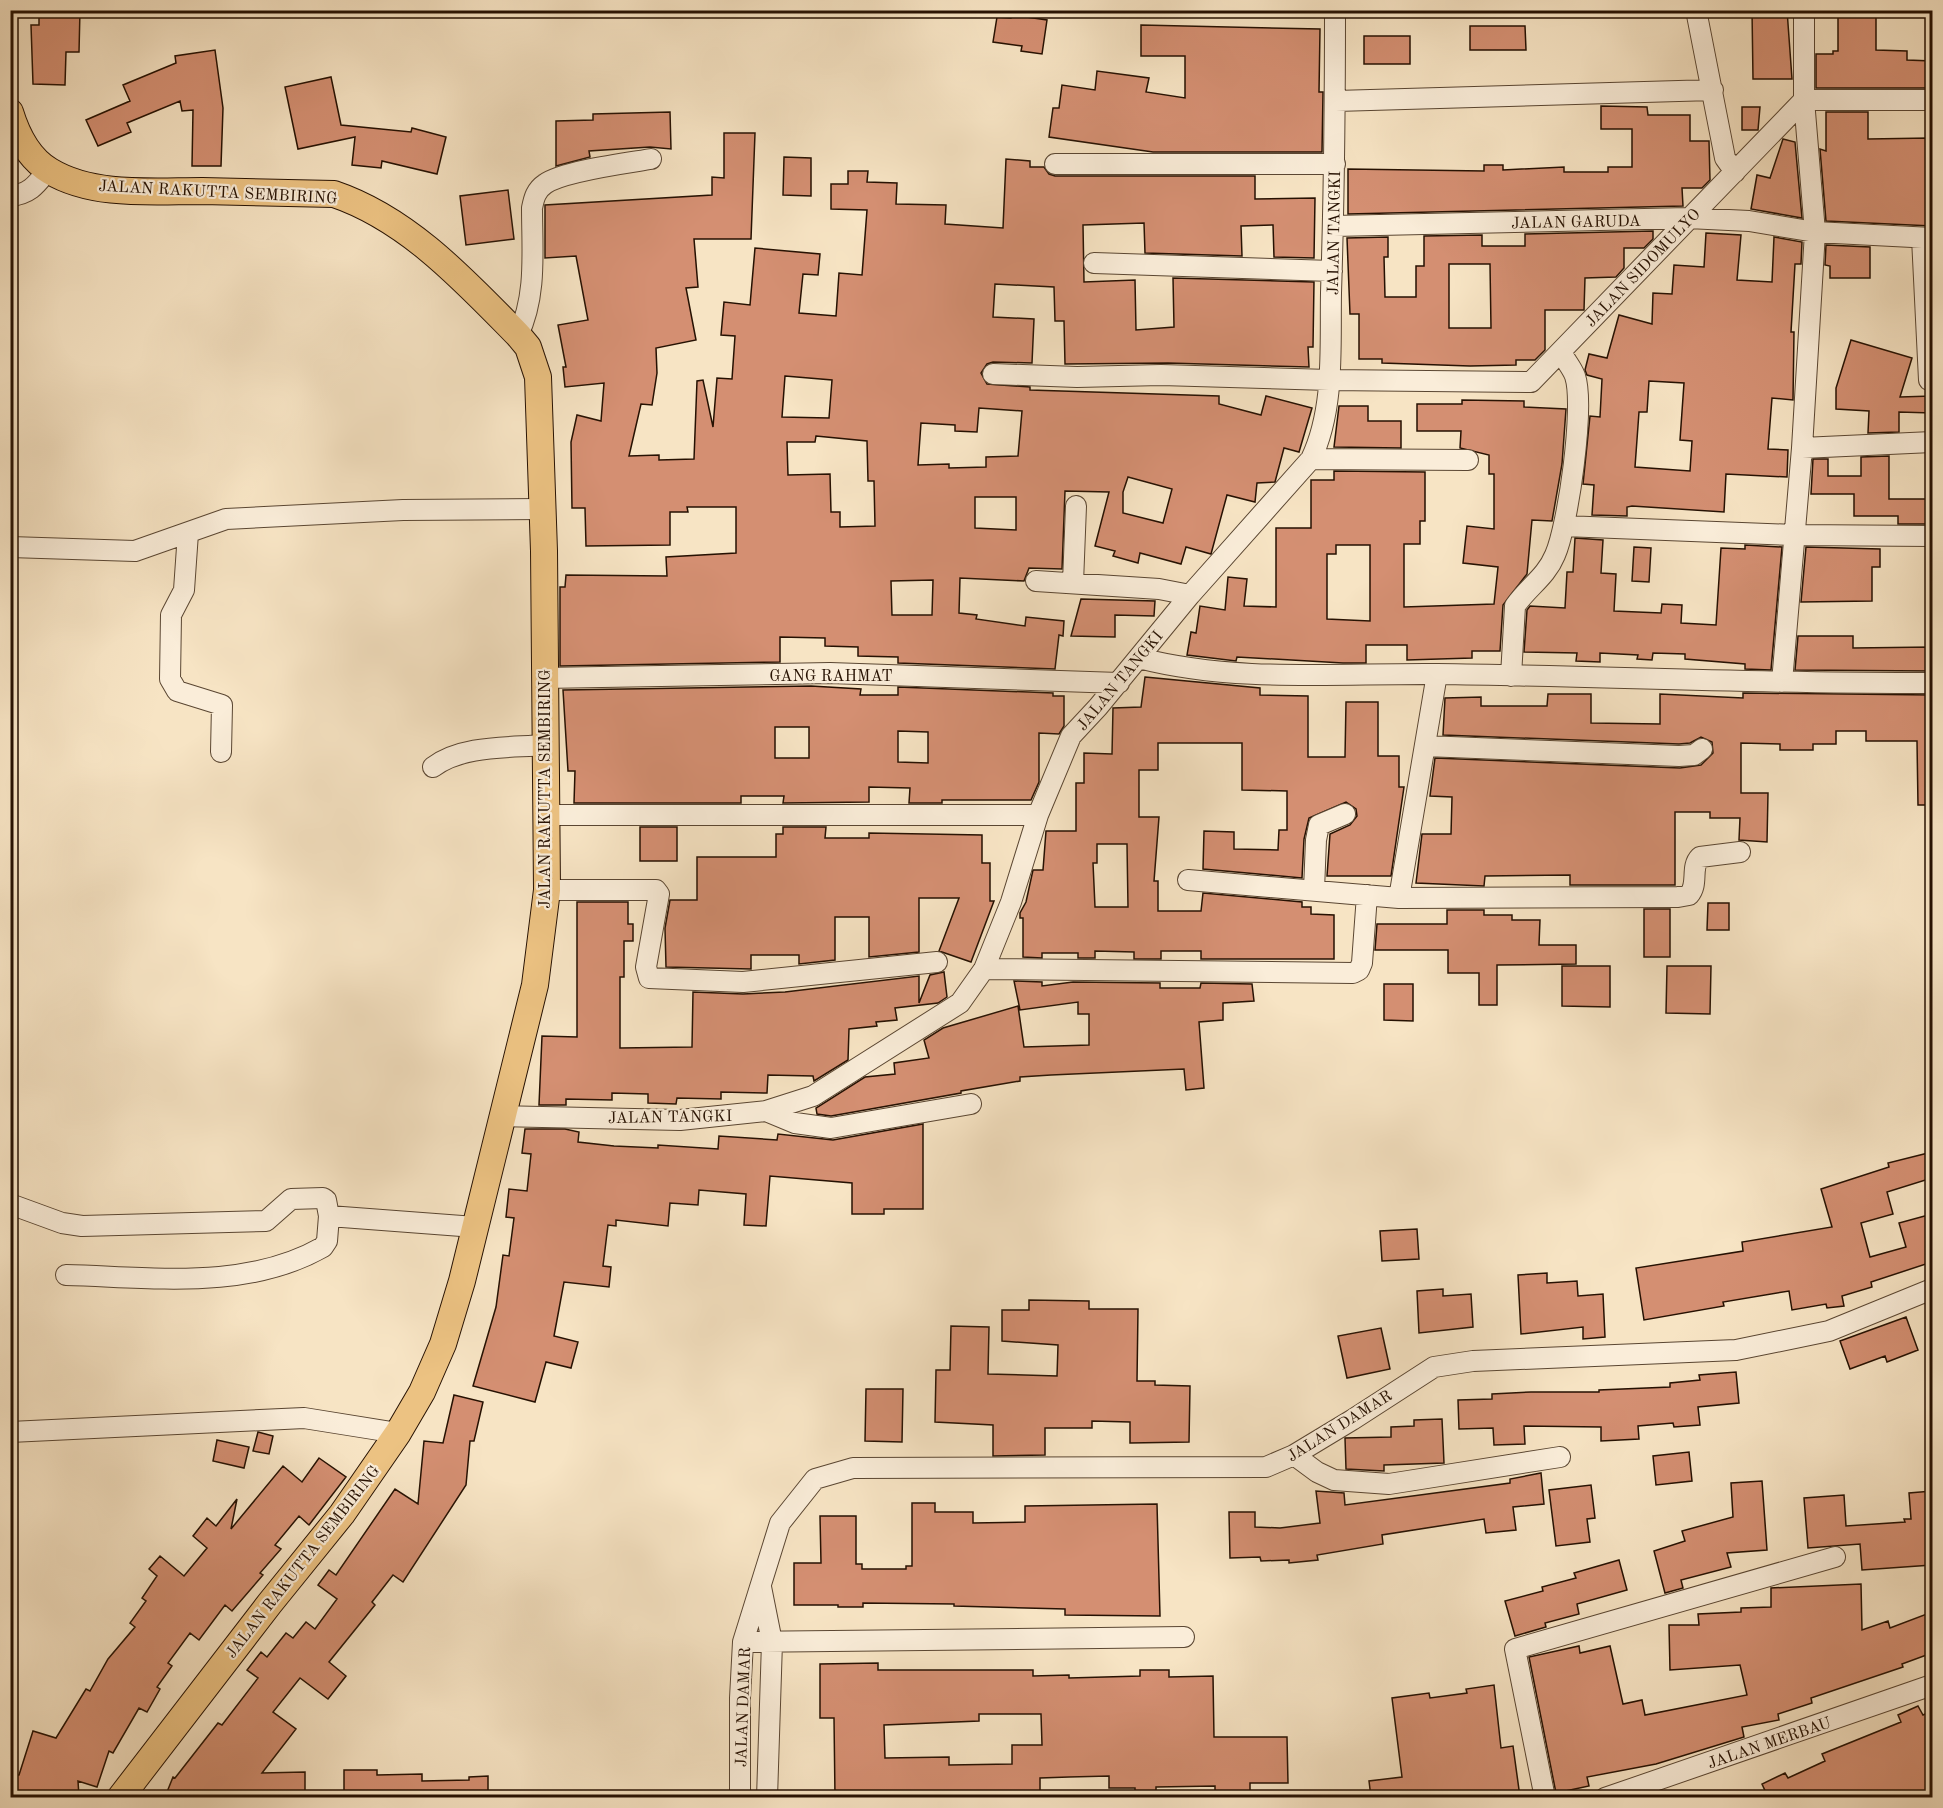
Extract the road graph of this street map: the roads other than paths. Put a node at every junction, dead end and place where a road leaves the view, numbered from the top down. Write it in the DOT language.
graph roads {
  1 [pos="1335,10"];
  2 [pos="1696,10"];
  3 [pos="1804,10"];
  4 [pos="1713,90"];
  5 [pos="1804,100"];
  6 [pos="1932,100"];
  7 [pos="1336,101"];
  8 [pos="10,112"];
  9 [pos="651,159"];
  10 [pos="1055,164"];
  11 [pos="1335,164"];
  12 [pos="48,171"];
  13 [pos="1735,172"];
  14 [pos="10,196"];
  15 [pos="1688,218"];
  16 [pos="1815,232"];
  17 [pos="1333,233"];
  18 [pos="1927,238"];
  19 [pos="1095,263"];
  20 [pos="1332,271"];
  21 [pos="518,335"];
  22 [pos="1561,352"];
  23 [pos="993,374"];
  24 [pos="1329,380"];
  25 [pos="1929,380"];
  26 [pos="1932,442"];
  27 [pos="1802,448"];
  28 [pos="1311,459"];
  29 [pos="1468,460"];
  30 [pos="1076,506"];
  31 [pos="541,509"];
  32 [pos="1564,526"];
  33 [pos="188,533"];
  34 [pos="1794,535"];
  35 [pos="1932,536"];
  36 [pos="10,547"];
  37 [pos="1036,581"];
  38 [pos="1073,583"];
  39 [pos="1190,595"];
  40 [pos="1139,658"];
  41 [pos="1437,674"];
  42 [pos="1511,676"];
  43 [pos="543,678"];
  44 [pos="1782,682"];
  45 [pos="1119,683"];
  46 [pos="1932,683"];
  47 [pos="544,746"];
  48 [pos="1425,746"];
  49 [pos="1702,749"];
  50 [pos="221,752"];
  51 [pos="433,767"];
  52 [pos="544,814"];
  53 [pos="1038,814"];
  54 [pos="1345,814"];
  55 [pos="1740,852"];
  56 [pos="1188,880"];
  57 [pos="547,890"];
  58 [pos="1314,890"];
  59 [pos="1367,895"];
  60 [pos="1399,898"];
  61 [pos="937,962"];
  62 [pos="984,969"];
  63 [pos="971,1104"];
  64 [pos="766,1111"];
  65 [pos="502,1116"];
  66 [pos="10,1204"];
  67 [pos="329,1216"];
  68 [pos="475,1227"];
  69 [pos="66,1275"];
  70 [pos="1932,1289"];
  71 [pos="10,1432"];
  72 [pos="398,1433"];
  73 [pos="1294,1455"];
  74 [pos="1560,1457"];
  75 [pos="1834,1557"];
  76 [pos="761,1584"];
  77 [pos="1184,1637"];
  78 [pos="743,1642"];
  79 [pos="772,1642"];
  80 [pos="1932,1685"];
  81 [pos="120,1797"];
  82 [pos="740,1797"];
  83 [pos="767,1797"];
  84 [pos="1545,1797"];
  85 [pos="1605,1797"];
  1 -- 7 [label="street, JALAN TANGKI"];
  2 -- 4 [label="street"];
  3 -- 5 [label="street"];
  4 -- 7 [label="street"];
  4 -- 13 [label="street"];
  5 -- 6 [label="street"];
  5 -- 13 [label="street, JALAN SIDOMULYO"];
  5 -- 16 [label="street"];
  7 -- 11 [label="street, JALAN TANGKI"];
  8 -- 12 [label="main road, JALAN RAKUTTA SEMBIRING"];
  9 -- 21 [label="street"];
  10 -- 11 [label="street"];
  11 -- 17 [label="street, JALAN TANGKI"];
  12 -- 14 [label="street"];
  12 -- 21 [label="main road, JALAN RAKUTTA SEMBIRING"];
  13 -- 15 [label="street, JALAN SIDOMULYO"];
  15 -- 16 [label="street, JALAN GARUDA"];
  15 -- 17 [label="street, JALAN GARUDA"];
  15 -- 22 [label="street, JALAN SIDOMULYO"];
  16 -- 18 [label="street, JALAN GARUDA"];
  16 -- 27 [label="street"];
  17 -- 20 [label="street, JALAN TANGKI"];
  18 -- 25 [label="street"];
  19 -- 20 [label="street"];
  20 -- 24 [label="street, JALAN TANGKI"];
  21 -- 31 [label="main road, JALAN RAKUTTA SEMBIRING"];
  22 -- 24 [label="street, JALAN SIDOMULYO"];
  22 -- 32 [label="street"];
  23 -- 24 [label="street, JALAN SIDOMULYO"];
  24 -- 28 [label="street, JALAN TANGKI"];
  26 -- 27 [label="street"];
  27 -- 34 [label="street"];
  28 -- 29 [label="street"];
  28 -- 39 [label="street, JALAN TANGKI"];
  30 -- 38 [label="street"];
  31 -- 33 [label="street"];
  31 -- 43 [label="main road, JALAN RAKUTTA SEMBIRING"];
  32 -- 34 [label="street"];
  32 -- 42 [label="street"];
  33 -- 36 [label="street"];
  33 -- 50 [label="street"];
  34 -- 35 [label="street"];
  34 -- 44 [label="street"];
  37 -- 38 [label="street"];
  38 -- 39 [label="street"];
  39 -- 40 [label="street, JALAN TANGKI"];
  40 -- 41 [label="street"];
  40 -- 45 [label="street, JALAN TANGKI"];
  41 -- 42 [label="street"];
  41 -- 48 [label="street"];
  42 -- 44 [label="street"];
  43 -- 45 [label="street, GANG RAHMAT"];
  43 -- 47 [label="main road, JALAN RAKUTTA SEMBIRING"];
  44 -- 46 [label="street"];
  45 -- 53 [label="street, JALAN TANGKI"];
  47 -- 51 [label="street"];
  47 -- 52 [label="main road, JALAN RAKUTTA SEMBIRING"];
  48 -- 49 [label="street"];
  48 -- 60 [label="street"];
  52 -- 53 [label="street"];
  52 -- 57 [label="main road, JALAN RAKUTTA SEMBIRING"];
  53 -- 62 [label="street, JALAN TANGKI"];
  54 -- 58 [label="street"];
  55 -- 60 [label="street"];
  56 -- 58 [label="street"];
  57 -- 61 [label="street"];
  57 -- 65 [label="main road, JALAN RAKUTTA SEMBIRING"];
  58 -- 59 [label="street"];
  59 -- 60 [label="street"];
  59 -- 62 [label="street"];
  62 -- 64 [label="street, JALAN TANGKI"];
  63 -- 64 [label="street"];
  64 -- 65 [label="street, JALAN TANGKI"];
  65 -- 68 [label="main road, JALAN RAKUTTA SEMBIRING"];
  66 -- 67 [label="street"];
  67 -- 68 [label="street"];
  67 -- 69 [label="street"];
  68 -- 72 [label="main road, JALAN RAKUTTA SEMBIRING"];
  70 -- 73 [label="street, JALAN DAMAR"];
  71 -- 72 [label="street"];
  72 -- 81 [label="main road, JALAN RAKUTTA SEMBIRING"];
  73 -- 74 [label="street"];
  73 -- 76 [label="street, JALAN DAMAR"];
  75 -- 84 [label="street"];
  76 -- 78 [label="street, JALAN DAMAR"];
  76 -- 79 [label="street, JALAN DAMAR"];
  77 -- 79 [label="street"];
  78 -- 79 [label="street"];
  78 -- 82 [label="street, JALAN DAMAR"];
  79 -- 83 [label="street, JALAN DAMAR"];
  80 -- 85 [label="street, JALAN MERBAU"];
}
